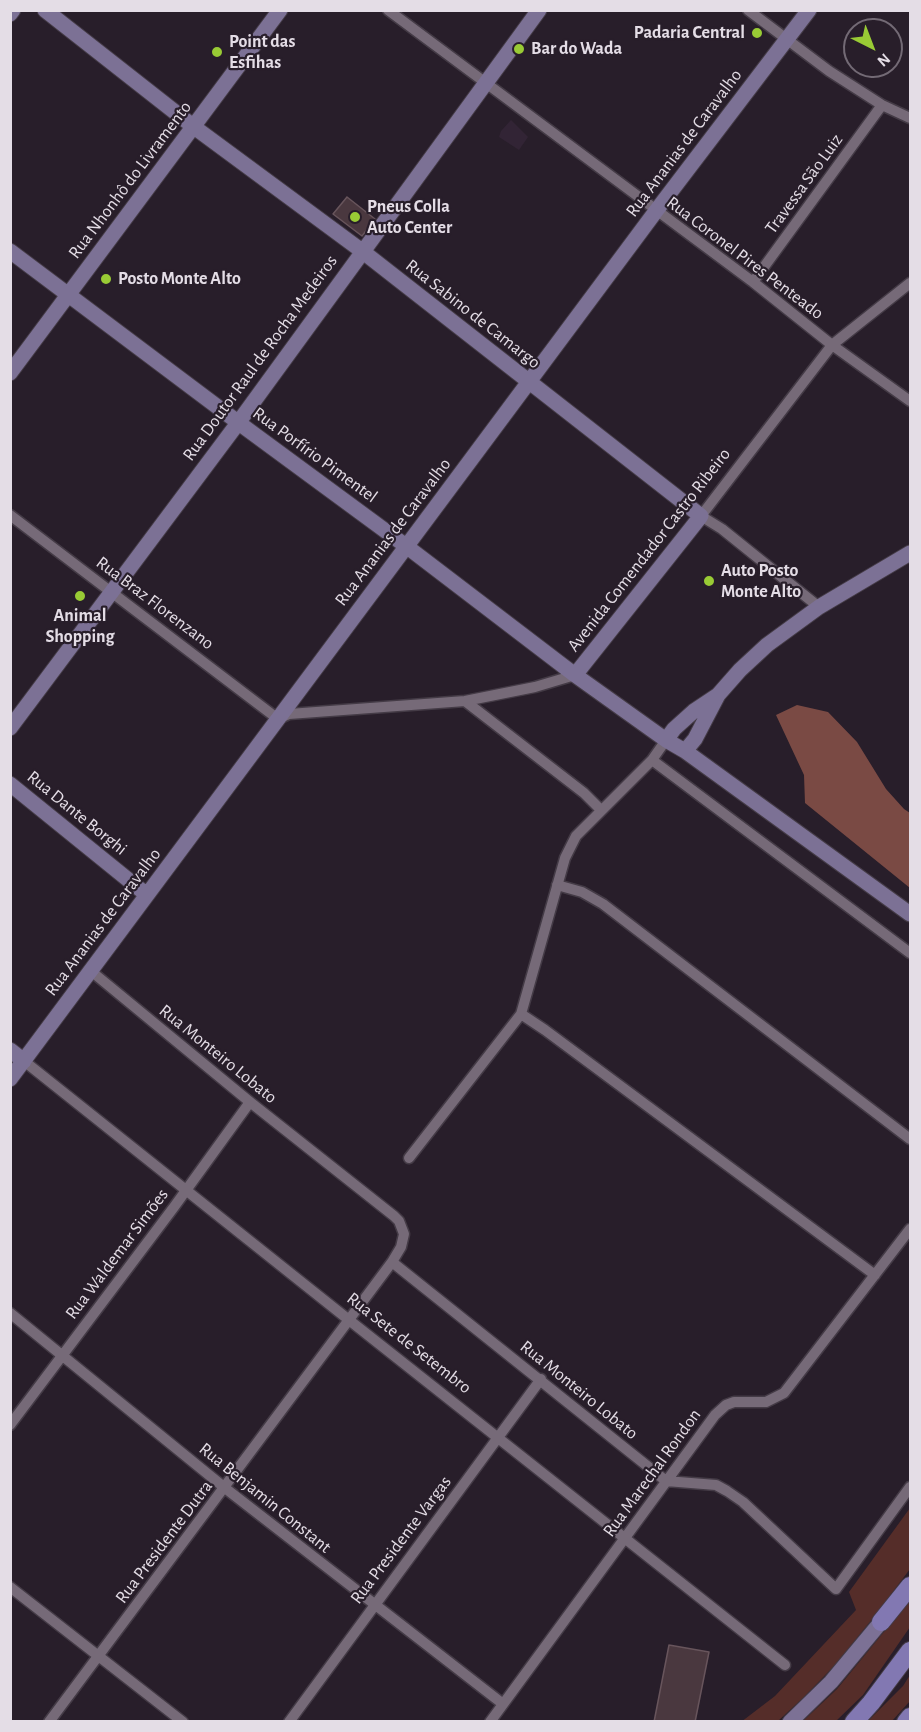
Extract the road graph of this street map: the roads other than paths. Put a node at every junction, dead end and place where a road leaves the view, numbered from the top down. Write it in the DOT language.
graph roads {
  1 [pos="13,10"];
  2 [pos="45,10"];
  3 [pos="280,10"];
  4 [pos="388,10"];
  5 [pos="539,10"];
  6 [pos="748,10"];
  7 [pos="809,10"];
  8 [pos="10,14"];
  9 [pos="788,39"];
  10 [pos="485,84"];
  11 [pos="882,105"];
  12 [pos="910,118"];
  13 [pos="194,127"];
  14 [pos="656,211"];
  15 [pos="10,251"];
  16 [pos="362,251"];
  17 [pos="753,282"];
  18 [pos="910,283"];
  19 [pos="69,294"];
  20 [pos="832,345"];
  21 [pos="10,373"];
  22 [pos="528,382"];
  23 [pos="910,401"];
  24 [pos="238,423"];
  25 [pos="10,515"];
  26 [pos="701,516"];
  27 [pos="406,546"];
  28 [pos="910,553"];
  29 [pos="112,591"];
  30 [pos="819,607"];
  31 [pos="575,675"];
  32 [pos="718,694"];
  33 [pos="465,701"];
  34 [pos="278,719"];
  35 [pos="10,728"];
  36 [pos="666,740"];
  37 [pos="685,751"];
  38 [pos="652,760"];
  39 [pos="10,783"];
  40 [pos="601,810"];
  41 [pos="557,885"];
  42 [pos="147,895"];
  43 [pos="910,914"];
  44 [pos="910,953"];
  45 [pos="91,971"];
  46 [pos="521,1014"];
  47 [pos="10,1050"];
  48 [pos="24,1061"];
  49 [pos="10,1079"];
  50 [pos="250,1102"];
  51 [pos="910,1139"];
  52 [pos="409,1158"];
  53 [pos="186,1191"];
  54 [pos="910,1229"];
  55 [pos="404,1234"];
  56 [pos="392,1262"];
  57 [pos="875,1275"];
  58 [pos="10,1313"];
  59 [pos="349,1320"];
  60 [pos="62,1354"];
  61 [pos="541,1379"];
  62 [pos="10,1425"];
  63 [pos="498,1437"];
  64 [pos="666,1481"];
  65 [pos="910,1487"];
  66 [pos="225,1488"];
  67 [pos="626,1537"];
  68 [pos="910,1586"];
  69 [pos="10,1587"];
  70 [pos="373,1605"];
  71 [pos="881,1622"];
  72 [pos="910,1650"];
  73 [pos="99,1656"];
  74 [pos="785,1665"];
  75 [pos="503,1704"];
  76 [pos="910,1717"];
  77 [pos="50,1722"];
  78 [pos="183,1722"];
  79 [pos="289,1722"];
  80 [pos="490,1722"];
  81 [pos="790,1722"];
  82 [pos="854,1722"];
  83 [pos="906,1722"];
  1 -- 8 [label="street"];
  2 -- 13 [label="street, Rua Sabino de Camargo"];
  3 -- 13 [label="street, Rua Nhonhô do Livramento"];
  4 -- 10 [label="street, Rua Coronel Pires Penteado"];
  5 -- 10 [label="street, Rua Doutor Raul de Rocha Medeiros"];
  6 -- 9 [label="street"];
  7 -- 9 [label="street, Rua Ananias de Caravalho"];
  9 -- 11 [label="street"];
  9 -- 14 [label="street, Rua Ananias de Caravalho"];
  10 -- 14 [label="street, Rua Coronel Pires Penteado"];
  10 -- 16 [label="street, Rua Doutor Raul de Rocha Medeiros"];
  11 -- 12 [label="street"];
  11 -- 17 [label="street, Travessa São Luiz"];
  13 -- 16 [label="street, Rua Sabino de Camargo"];
  13 -- 19 [label="street, Rua Nhonhô do Livramento"];
  14 -- 17 [label="street, Rua Coronel Pires Penteado"];
  14 -- 22 [label="street, Rua Ananias de Caravalho"];
  15 -- 19 [label="street, Rua Porfírio Pimentel"];
  16 -- 22 [label="street, Rua Sabino de Camargo"];
  16 -- 24 [label="street, Rua Doutor Raul de Rocha Medeiros"];
  17 -- 20 [label="street, Rua Coronel Pires Penteado"];
  18 -- 20 [label="street, Avenida Comendador Castro Ribeiro"];
  19 -- 21 [label="street, Rua Nhonhô do Livramento"];
  19 -- 24 [label="street, Rua Porfírio Pimentel"];
  20 -- 23 [label="street, Rua Coronel Pires Penteado"];
  20 -- 26 [label="street, Avenida Comendador Castro Ribeiro"];
  22 -- 26 [label="street, Rua Sabino de Camargo"];
  22 -- 27 [label="street, Rua Ananias de Caravalho"];
  24 -- 27 [label="street, Rua Porfírio Pimentel"];
  24 -- 29 [label="street, Rua Doutor Raul de Rocha Medeiros"];
  25 -- 29 [label="street, Rua Braz Florenzano"];
  26 -- 30 [label="street, Rua Sabino de Camargo"];
  26 -- 31 [label="street, Avenida Comendador Castro Ribeiro"];
  27 -- 31 [label="street, Rua Porfírio Pimentel"];
  27 -- 34 [label="street, Rua Ananias de Caravalho"];
  28 -- 30 [label="street"];
  29 -- 34 [label="street, Rua Braz Florenzano"];
  29 -- 35 [label="street, Rua Doutor Raul de Rocha Medeiros"];
  30 -- 32 [label="street"];
  31 -- 33 [label="street, Avenida Comendador Castro Ribeiro"];
  31 -- 36 [label="street, Rua Porfírio Pimentel"];
  32 -- 36 [label="street"];
  32 -- 37 [label="street"];
  33 -- 34 [label="street, Avenida Comendador Castro Ribeiro"];
  33 -- 40 [label="street"];
  34 -- 42 [label="street, Rua Ananias de Caravalho"];
  36 -- 37 [label="street, Rua Porfírio Pimentel"];
  36 -- 38 [label="street"];
  37 -- 43 [label="street, Rua Porfírio Pimentel"];
  38 -- 40 [label="street"];
  38 -- 44 [label="street"];
  39 -- 42 [label="street, Rua Dante Borghi"];
  40 -- 41 [label="street"];
  41 -- 46 [label="street"];
  41 -- 51 [label="street"];
  42 -- 45 [label="street, Rua Ananias de Caravalho"];
  45 -- 48 [label="street, Rua Ananias de Caravalho"];
  45 -- 50 [label="street, Rua Monteiro Lobato"];
  46 -- 52 [label="street"];
  46 -- 57 [label="street"];
  47 -- 48 [label="street, Rua Sete de Setembro"];
  48 -- 49 [label="street, Rua Ananias de Caravalho"];
  48 -- 53 [label="street, Rua Sete de Setembro"];
  50 -- 53 [label="street, Rua Waldemar Simões"];
  50 -- 55 [label="street, Rua Monteiro Lobato"];
  53 -- 59 [label="street, Rua Sete de Setembro"];
  53 -- 60 [label="street, Rua Waldemar Simões"];
  54 -- 57 [label="street, Rua Marechal Rondon"];
  55 -- 56 [label="street, Rua Presidente Dutra"];
  56 -- 59 [label="street, Rua Presidente Dutra"];
  56 -- 61 [label="street, Rua Monteiro Lobato"];
  57 -- 64 [label="street, Rua Marechal Rondon"];
  58 -- 60 [label="street, Rua Benjamin Constant"];
  59 -- 63 [label="street, Rua Sete de Setembro"];
  59 -- 66 [label="street, Rua Presidente Dutra"];
  60 -- 62 [label="street, Rua Waldemar Simões"];
  60 -- 66 [label="street, Rua Benjamin Constant"];
  61 -- 63 [label="street, Rua Presidente Vargas"];
  61 -- 64 [label="street, Rua Monteiro Lobato"];
  63 -- 67 [label="street, Rua Sete de Setembro"];
  63 -- 70 [label="street, Rua Presidente Vargas"];
  64 -- 65 [label="street"];
  64 -- 67 [label="street, Rua Marechal Rondon"];
  66 -- 70 [label="street, Rua Benjamin Constant"];
  66 -- 73 [label="street, Rua Presidente Dutra"];
  67 -- 74 [label="street, Rua Sete de Setembro"];
  67 -- 75 [label="street, Rua Marechal Rondon"];
  68 -- 71 [label="main road"];
  69 -- 73 [label="street"];
  70 -- 75 [label="street, Rua Benjamin Constant"];
  70 -- 79 [label="street, Rua Presidente Vargas"];
  71 -- 81 [label="street"];
  72 -- 82 [label="main road"];
  73 -- 77 [label="street, Rua Presidente Dutra"];
  73 -- 78 [label="street"];
  75 -- 80 [label="street, Rua Marechal Rondon"];
  76 -- 83 [label="main road"];
}
